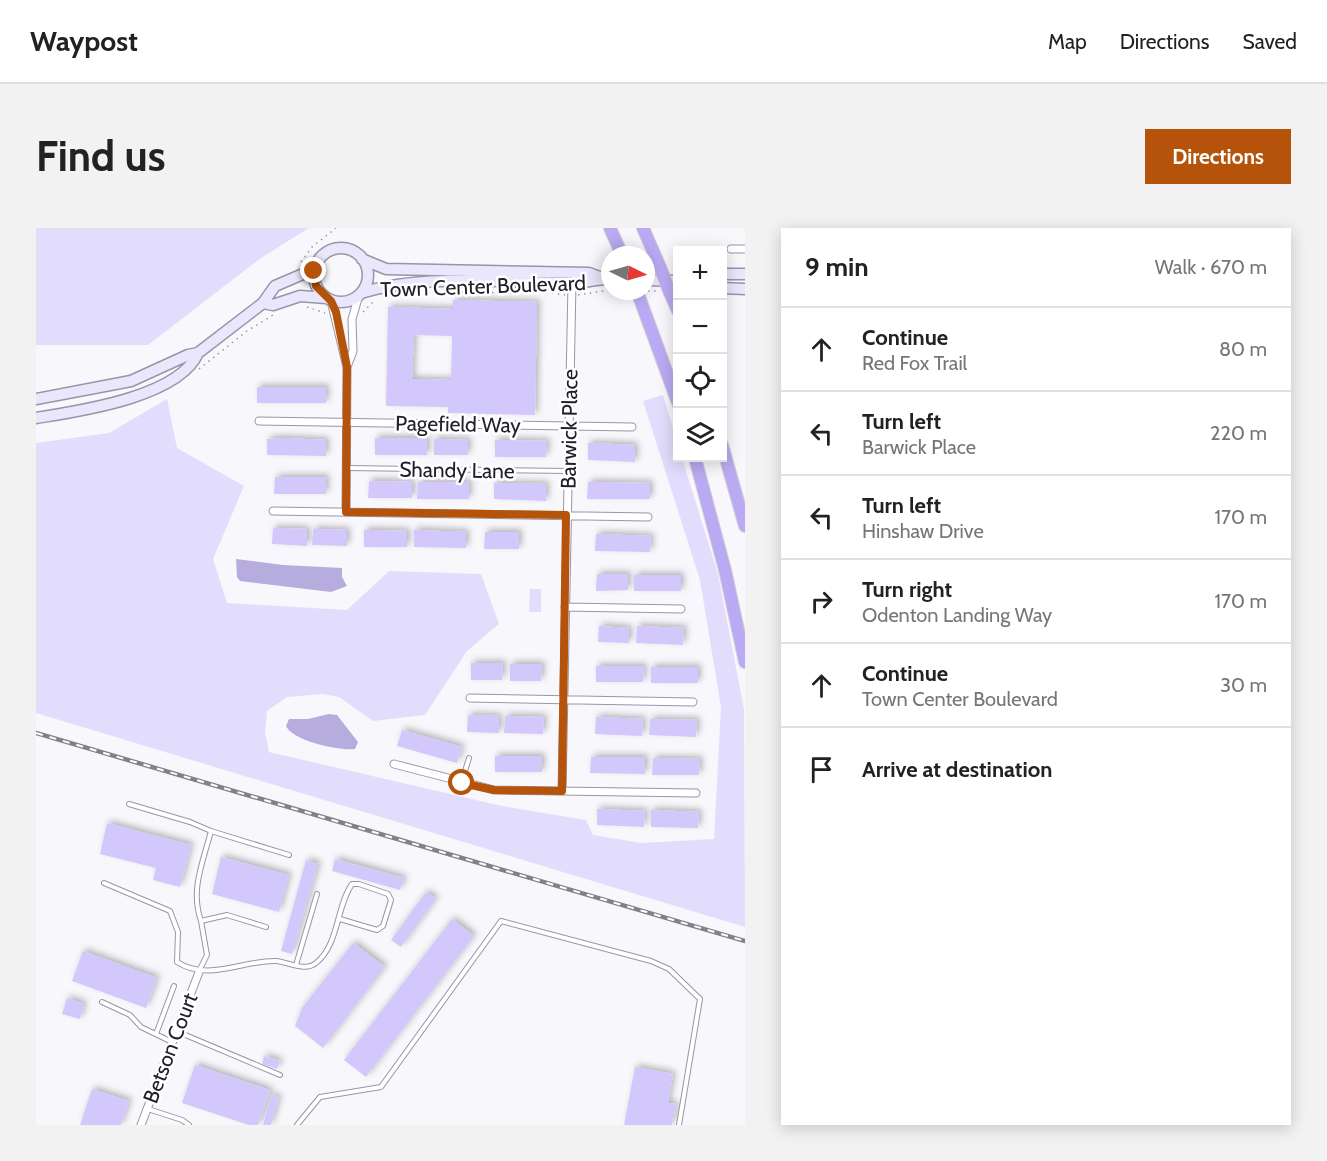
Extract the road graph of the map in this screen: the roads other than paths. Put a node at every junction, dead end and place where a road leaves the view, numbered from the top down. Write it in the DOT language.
graph roads {
  1 [pos="610,228"];
  2 [pos="643,228"];
  3 [pos="618,246"];
  4 [pos="731,249"];
  5 [pos="745,249"];
  6 [pos="362,259"];
  7 [pos="316,263"];
  8 [pos="727,274"];
  9 [pos="745,274"];
  10 [pos="601,277"];
  11 [pos="601,280"];
  12 [pos="655,280"];
  13 [pos="673,281"];
  14 [pos="572,283"];
  15 [pos="727,288"];
  16 [pos="745,289"];
  17 [pos="360,294"];
  18 [pos="328,299"];
  19 [pos="640,300"];
  20 [pos="673,300"];
  21 [pos="263,303"];
  22 [pos="198,353"];
  23 [pos="347,367"];
  24 [pos="673,389"];
  25 [pos="36,399"];
  26 [pos="36,418"];
  27 [pos="259,421"];
  28 [pos="348,422"];
  29 [pos="569,427"];
  30 [pos="632,427"];
  31 [pos="727,460"];
  32 [pos="696,462"];
  33 [pos="347,468"];
  34 [pos="568,471"];
  35 [pos="273,511"];
  36 [pos="346,512"];
  37 [pos="566,515"];
  38 [pos="648,517"];
  39 [pos="745,526"];
  40 [pos="565,607"];
  41 [pos="681,609"];
  42 [pos="744,653"];
  43 [pos="470,698"];
  44 [pos="562,700"];
  45 [pos="693,702"];
  46 [pos="469,758"];
  47 [pos="394,764"];
  48 [pos="462,783"];
  49 [pos="562,791"];
  50 [pos="696,794"];
  51 [pos="129,804"];
  52 [pos="211,831"];
  53 [pos="289,855"];
  54 [pos="104,882"];
  55 [pos="317,894"];
  56 [pos="340,919"];
  57 [pos="201,921"];
  58 [pos="266,927"];
  59 [pos="296,965"];
  60 [pos="199,972"];
  61 [pos="174,986"];
  62 [pos="102,1002"];
  63 [pos="176,1031"];
  64 [pos="156,1034"];
  65 [pos="172,1042"];
  66 [pos="280,1075"];
  67 [pos="147,1109"];
  68 [pos="141,1125"];
  69 [pos="189,1125"];
  70 [pos="297,1125"];
  71 [pos="679,1125"];
  1 -- 3 [label="highway"];
  2 -- 20 [label="highway, bridge"];
  4 -- 5 [label="street"];
  6 -- 7 [label="street, Town Center Boulevard"];
  6 -- 10 [label="street, Town Center Boulevard"];
  6 -- 17 [label="street, Town Center Boulevard"];
  7 -- 18 [label="street"];
  7 -- 21 [label="street, Town Center Boulevard"];
  8 -- 9 [label="street"];
  11 -- 14 [label="street, Town Center Boulevard"];
  12 -- 13 [label="street"];
  14 -- 17 [label="street, Town Center Boulevard"];
  14 -- 29 [label="street, Barwick Place"];
  15 -- 16 [label="street"];
  17 -- 18 [label="street, Town Center Boulevard"];
  17 -- 23 [label="street"];
  18 -- 21 [label="street, Town Center Boulevard"];
  18 -- 23 [label="street"];
  19 -- 24 [label="highway"];
  21 -- 22 [label="street, Town Center Boulevard"];
  22 -- 25 [label="street, Town Center Boulevard"];
  22 -- 26 [label="street, Town Center Boulevard"];
  23 -- 28 [label="street"];
  27 -- 28 [label="street, Pagefield Way"];
  28 -- 29 [label="street, Pagefield Way"];
  28 -- 33 [label="street"];
  29 -- 30 [label="street, Pagefield Way"];
  29 -- 34 [label="street, Barwick Place"];
  31 -- 39 [label="highway"];
  32 -- 42 [label="highway"];
  33 -- 34 [label="lane, Shandy Lane"];
  33 -- 36 [label="street"];
  34 -- 37 [label="street, Barwick Place"];
  35 -- 36 [label="street"];
  36 -- 37 [label="street"];
  37 -- 38 [label="street"];
  37 -- 40 [label="street, Barwick Place"];
  40 -- 41 [label="street"];
  40 -- 44 [label="street, Barwick Place"];
  43 -- 44 [label="street"];
  44 -- 45 [label="street"];
  44 -- 49 [label="street, Barwick Place"];
  46 -- 48 [label="lane"];
  47 -- 48 [label="street"];
  48 -- 49 [label="street"];
  49 -- 50 [label="street"];
  51 -- 52 [label="lane"];
  52 -- 53 [label="lane"];
  52 -- 57 [label="lane"];
  54 -- 60 [label="lane"];
  55 -- 59 [label="lane"];
  56 -- 56 [label="lane"];
  56 -- 59 [label="lane"];
  57 -- 58 [label="lane"];
  57 -- 60 [label="lane"];
  59 -- 60 [label="lane"];
  60 -- 63 [label="street, Betson Court"];
  61 -- 64 [label="lane"];
  62 -- 64 [label="lane"];
  63 -- 65 [label="street, Betson Court"];
  63 -- 66 [label="lane"];
  64 -- 65 [label="lane"];
  65 -- 67 [label="street, Betson Court"];
  67 -- 68 [label="street, Betson Court"];
  67 -- 69 [label="lane"];
  70 -- 71 [label="lane"];
}
